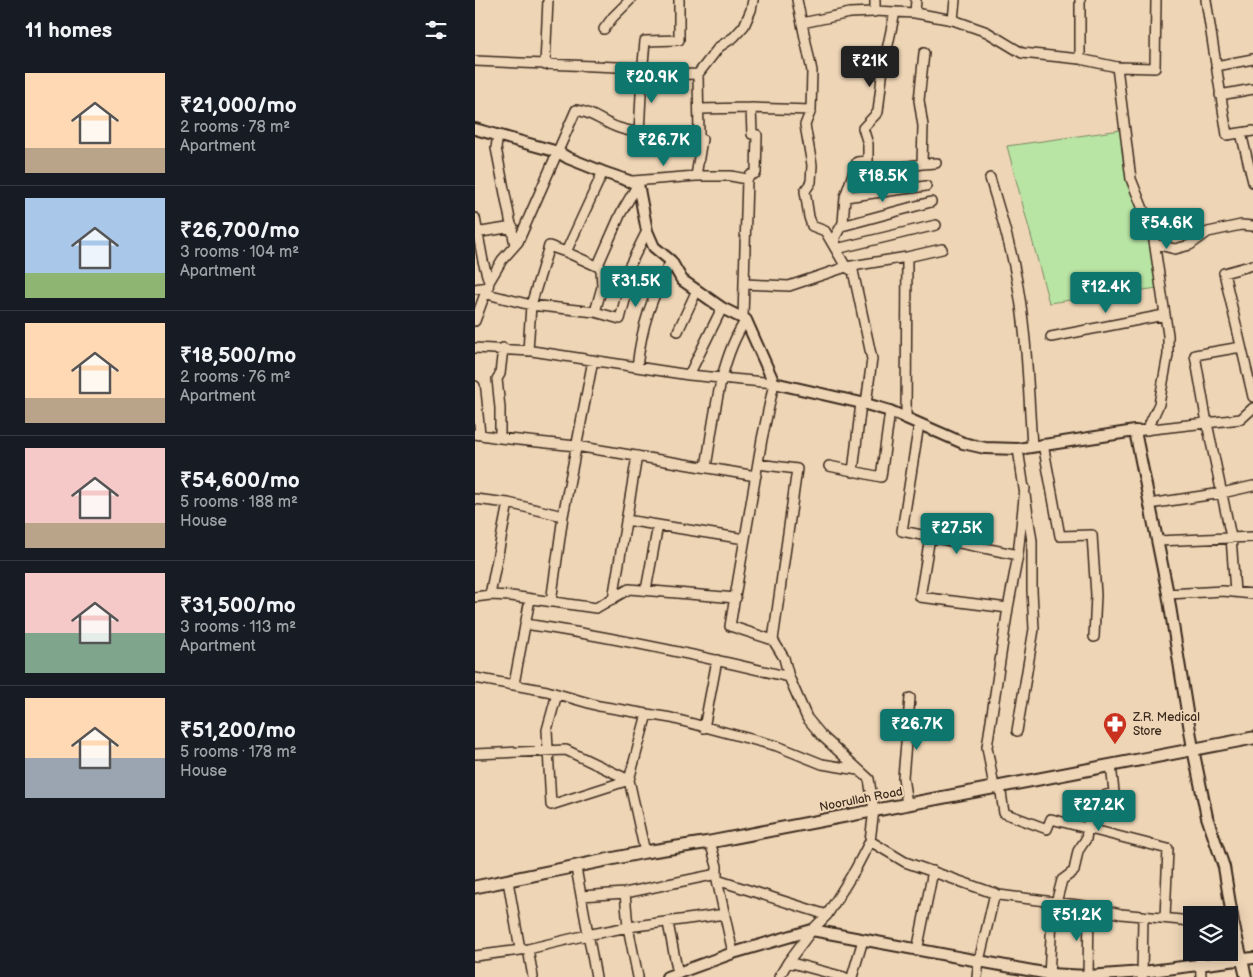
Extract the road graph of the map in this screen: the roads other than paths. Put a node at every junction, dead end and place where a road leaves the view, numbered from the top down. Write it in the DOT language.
graph roads {
  1 [pos="548,0"];
  2 [pos="630,0"];
  3 [pos="679,0"];
  4 [pos="753,0"];
  5 [pos="797,0"];
  6 [pos="875,0"];
  7 [pos="916,0"];
  8 [pos="955,0"];
  9 [pos="1080,0"];
  10 [pos="1156,0"];
  11 [pos="1206,0"];
  12 [pos="875,11"];
  13 [pos="895,12"];
  14 [pos="915,13"];
  15 [pos="953,20"];
  16 [pos="802,23"];
  17 [pos="604,29"];
  18 [pos="924,53"];
  19 [pos="1079,59"];
  20 [pos="1253,59"];
  21 [pos="475,61"];
  22 [pos="545,65"];
  23 [pos="1216,66"];
  24 [pos="1117,67"];
  25 [pos="642,71"];
  26 [pos="698,74"];
  27 [pos="1253,89"];
  28 [pos="1220,95"];
  29 [pos="751,108"];
  30 [pos="699,109"];
  31 [pos="811,110"];
  32 [pos="475,129"];
  33 [pos="1253,131"];
  34 [pos="639,132"];
  35 [pos="1241,133"];
  36 [pos="498,135"];
  37 [pos="699,137"];
  38 [pos="559,152"];
  39 [pos="868,161"];
  40 [pos="936,163"];
  41 [pos="922,164"];
  42 [pos="603,172"];
  43 [pos="696,176"];
  44 [pos="990,178"];
  45 [pos="747,179"];
  46 [pos="1253,182"];
  47 [pos="635,183"];
  48 [pos="926,186"];
  49 [pos="845,197"];
  50 [pos="931,202"];
  51 [pos="475,218"];
  52 [pos="1253,224"];
  53 [pos="936,225"];
  54 [pos="841,226"];
  55 [pos="513,227"];
  56 [pos="647,231"];
  57 [pos="477,233"];
  58 [pos="1155,244"];
  59 [pos="515,245"];
  60 [pos="836,249"];
  61 [pos="942,249"];
  62 [pos="566,252"];
  63 [pos="907,257"];
  64 [pos="671,261"];
  65 [pos="1253,265"];
  66 [pos="846,267"];
  67 [pos="601,268"];
  68 [pos="745,284"];
  69 [pos="488,288"];
  70 [pos="475,289"];
  71 [pos="697,290"];
  72 [pos="531,305"];
  73 [pos="722,308"];
  74 [pos="595,312"];
  75 [pos="1164,315"];
  76 [pos="476,316"];
  77 [pos="745,319"];
  78 [pos="678,331"];
  79 [pos="1051,337"];
  80 [pos="1241,347"];
  81 [pos="475,348"];
  82 [pos="503,348"];
  83 [pos="528,351"];
  84 [pos="593,360"];
  85 [pos="637,367"];
  86 [pos="689,375"];
  87 [pos="722,380"];
  88 [pos="774,383"];
  89 [pos="475,386"];
  90 [pos="1253,397"];
  91 [pos="864,404"];
  92 [pos="1253,408"];
  93 [pos="891,411"];
  94 [pos="906,418"];
  95 [pos="1207,422"];
  96 [pos="919,424"];
  97 [pos="1147,430"];
  98 [pos="1135,432"];
  99 [pos="478,434"];
  100 [pos="500,438"];
  101 [pos="1038,445"];
  102 [pos="576,446"];
  103 [pos="1018,449"];
  104 [pos="637,456"];
  105 [pos="758,464"];
  106 [pos="829,466"];
  107 [pos="706,467"];
  108 [pos="853,472"];
  109 [pos="756,476"];
  110 [pos="1253,486"];
  111 [pos="1025,488"];
  112 [pos="1222,493"];
  113 [pos="475,499"];
  114 [pos="508,503"];
  115 [pos="1149,504"];
  116 [pos="563,516"];
  117 [pos="626,520"];
  118 [pos="658,525"];
  119 [pos="930,537"];
  120 [pos="1231,537"];
  121 [pos="1253,537"];
  122 [pos="745,539"];
  123 [pos="1157,542"];
  124 [pos="1018,555"];
  125 [pos="646,590"];
  126 [pos="1235,592"];
  127 [pos="1168,594"];
  128 [pos="1253,594"];
  129 [pos="491,595"];
  130 [pos="475,597"];
  131 [pos="736,598"];
  132 [pos="530,599"];
  133 [pos="613,599"];
  134 [pos="551,602"];
  135 [pos="1008,608"];
  136 [pos="525,624"];
  137 [pos="1094,637"];
  138 [pos="773,640"];
  139 [pos="717,660"];
  140 [pos="789,677"];
  141 [pos="475,678"];
  142 [pos="515,684"];
  143 [pos="557,694"];
  144 [pos="910,698"];
  145 [pos="647,714"];
  146 [pos="704,728"];
  147 [pos="1017,731"];
  148 [pos="1253,738"];
  149 [pos="1193,749"];
  150 [pos="548,751"];
  151 [pos="475,754"];
  152 [pos="1111,765"];
  153 [pos="858,770"];
  154 [pos="629,780"];
  155 [pos="997,787"];
  156 [pos="907,804"];
  157 [pos="874,810"];
  158 [pos="1088,829"];
  159 [pos="870,841"];
  160 [pos="710,842"];
  161 [pos="645,852"];
  162 [pos="576,868"];
  163 [pos="933,871"];
  164 [pos="717,877"];
  165 [pos="508,881"];
  166 [pos="475,887"];
  167 [pos="625,893"];
  168 [pos="995,894"];
  169 [pos="581,896"];
  170 [pos="1056,903"];
  171 [pos="1229,906"];
  172 [pos="1089,908"];
  173 [pos="725,914"];
  174 [pos="827,915"];
  175 [pos="1143,916"];
  176 [pos="1165,918"];
  177 [pos="1183,920"];
  178 [pos="668,923"];
  179 [pos="628,927"];
  180 [pos="812,930"];
  181 [pos="587,934"];
  182 [pos="863,940"];
  183 [pos="524,949"];
  184 [pos="1238,949"];
  185 [pos="917,951"];
  186 [pos="733,953"];
  187 [pos="475,956"];
  188 [pos="1253,958"];
  189 [pos="1241,960"];
  190 [pos="979,961"];
  191 [pos="1201,961"];
  192 [pos="788,962"];
  193 [pos="1201,965"];
  194 [pos="678,974"];
  195 [pos="823,974"];
  196 [pos="1142,975"];
  197 [pos="1049,976"];
  198 [pos="1088,976"];
  199 [pos="533,977"];
  200 [pos="596,977"];
  201 [pos="638,977"];
  202 [pos="667,977"];
  203 [pos="779,977"];
  204 [pos="844,977"];
  205 [pos="852,977"];
  206 [pos="977,977"];
  207 [pos="1201,977"];
  208 [pos="1246,977"];
  1 -- 22 [label="street"];
  2 -- 17 [label="street"];
  3 -- 25 [label="street"];
  4 -- 26 [label="street"];
  5 -- 16 [label="street"];
  6 -- 12 [label="street"];
  7 -- 14 [label="street"];
  8 -- 15 [label="street"];
  9 -- 19 [label="street"];
  10 -- 24 [label="street"];
  11 -- 23 [label="street"];
  12 -- 13 [label="street"];
  12 -- 16 [label="street"];
  13 -- 14 [label="street"];
  13 -- 39 [label="street"];
  14 -- 15 [label="street"];
  15 -- 19 [label="street"];
  16 -- 31 [label="street"];
  18 -- 41 [label="street"];
  19 -- 24 [label="street"];
  20 -- 23 [label="street"];
  21 -- 22 [label="street"];
  22 -- 25 [label="street"];
  23 -- 28 [label="street"];
  24 -- 58 [label="street"];
  25 -- 26 [label="street"];
  25 -- 34 [label="street"];
  26 -- 30 [label="street"];
  27 -- 28 [label="street"];
  28 -- 35 [label="street"];
  29 -- 30 [label="street"];
  29 -- 31 [label="street"];
  29 -- 45 [label="street"];
  30 -- 37 [label="street"];
  31 -- 60 [label="street"];
  32 -- 36 [label="street"];
  33 -- 35 [label="street"];
  34 -- 37 [label="street"];
  34 -- 38 [label="street"];
  35 -- 46 [label="street"];
  36 -- 38 [label="street"];
  36 -- 55 [label="street"];
  37 -- 43 [label="street"];
  38 -- 42 [label="street"];
  38 -- 59 [label="street"];
  39 -- 41 [label="street"];
  39 -- 49 [label="street"];
  40 -- 41 [label="street"];
  42 -- 47 [label="street"];
  42 -- 62 [label="street"];
  43 -- 45 [label="street"];
  43 -- 47 [label="street"];
  44 -- 101 [label="street"];
  45 -- 68 [label="street"];
  47 -- 56 [label="street"];
  47 -- 67 [label="street"];
  48 -- 49 [label="street"];
  49 -- 54 [label="street"];
  50 -- 54 [label="street"];
  51 -- 57 [label="street"];
  52 -- 58 [label="street"];
  53 -- 60 [label="street"];
  54 -- 60 [label="street"];
  55 -- 57 [label="street"];
  55 -- 59 [label="street"];
  56 -- 64 [label="street"];
  56 -- 74 [label="street"];
  57 -- 69 [label="street"];
  58 -- 75 [label="street"];
  59 -- 69 [label="street"];
  60 -- 66 [label="street"];
  61 -- 63 [label="street"];
  62 -- 67 [label="street"];
  62 -- 72 [label="street"];
  63 -- 66 [label="street"];
  63 -- 94 [label="street"];
  64 -- 71 [label="street"];
  64 -- 85 [label="street"];
  65 -- 80 [label="street"];
  66 -- 68 [label="street"];
  66 -- 91 [label="street"];
  67 -- 74 [label="street"];
  68 -- 77 [label="street"];
  69 -- 70 [label="street"];
  69 -- 72 [label="street"];
  69 -- 76 [label="street"];
  71 -- 73 [label="street"];
  71 -- 78 [label="street"];
  72 -- 74 [label="street"];
  72 -- 83 [label="street"];
  73 -- 77 [label="street"];
  73 -- 86 [label="street"];
  75 -- 79 [label="street"];
  75 -- 97 [label="street"];
  77 -- 87 [label="street"];
  77 -- 88 [label="street"];
  80 -- 90 [label="street"];
  80 -- 95 [label="street"];
  81 -- 82 [label="street"];
  82 -- 83 [label="street"];
  82 -- 100 [label="street"];
  83 -- 84 [label="street"];
  84 -- 85 [label="street"];
  84 -- 102 [label="street"];
  85 -- 86 [label="street"];
  86 -- 87 [label="street"];
  87 -- 88 [label="street"];
  87 -- 107 [label="street"];
  88 -- 91 [label="street"];
  88 -- 105 [label="street"];
  89 -- 99 [label="street"];
  91 -- 93 [label="street"];
  91 -- 108 [label="street"];
  92 -- 95 [label="street"];
  93 -- 94 [label="street"];
  93 -- 108 [label="street"];
  94 -- 96 [label="street"];
  95 -- 97 [label="street"];
  95 -- 112 [label="street"];
  96 -- 103 [label="street"];
  96 -- 119 [label="street"];
  97 -- 98 [label="street"];
  98 -- 101 [label="street"];
  98 -- 115 [label="street"];
  99 -- 100 [label="street"];
  100 -- 102 [label="street"];
  101 -- 103 [label="street"];
  101 -- 137 [label="street"];
  102 -- 104 [label="street"];
  102 -- 116 [label="street"];
  103 -- 111 [label="street"];
  104 -- 107 [label="street"];
  104 -- 117 [label="street"];
  105 -- 109 [label="street"];
  105 -- 138 [label="street"];
  106 -- 108 [label="street"];
  107 -- 109 [label="street"];
  109 -- 122 [label="street"];
  110 -- 112 [label="street"];
  111 -- 124 [label="street"];
  111 -- 147 [label="street"];
  112 -- 115 [label="street"];
  112 -- 120 [label="street"];
  113 -- 114 [label="street"];
  114 -- 116 [label="street"];
  114 -- 129 [label="street"];
  115 -- 123 [label="street"];
  116 -- 134 [label="street"];
  117 -- 118 [label="street"];
  117 -- 133 [label="street"];
  118 -- 122 [label="street"];
  118 -- 125 [label="street"];
  119 -- 124 [label="street"];
  119 -- 135 [label="street"];
  120 -- 121 [label="street"];
  120 -- 123 [label="street"];
  120 -- 126 [label="street"];
  122 -- 131 [label="street"];
  123 -- 127 [label="street"];
  124 -- 135 [label="street"];
  125 -- 131 [label="street"];
  125 -- 133 [label="street"];
  126 -- 127 [label="street"];
  126 -- 128 [label="street"];
  127 -- 149 [label="street"];
  129 -- 130 [label="street"];
  129 -- 132 [label="street"];
  131 -- 138 [label="street"];
  132 -- 134 [label="street"];
  132 -- 136 [label="street"];
  133 -- 134 [label="street"];
  135 -- 155 [label="street"];
  136 -- 139 [label="street"];
  136 -- 142 [label="street"];
  138 -- 140 [label="street"];
  139 -- 140 [label="street"];
  139 -- 146 [label="street"];
  140 -- 153 [label="street"];
  141 -- 142 [label="street"];
  142 -- 143 [label="street"];
  143 -- 145 [label="street"];
  143 -- 150 [label="street"];
  144 -- 156 [label="street"];
  145 -- 146 [label="street"];
  145 -- 154 [label="street"];
  146 -- 153 [label="street"];
  148 -- 149 [label="main road, Noorullah Road"];
  149 -- 152 [label="main road, Noorullah Road"];
  149 -- 171 [label="street"];
  150 -- 151 [label="street"];
  150 -- 154 [label="street"];
  150 -- 154 [label="street"];
  152 -- 155 [label="main road, Noorullah Road"];
  152 -- 158 [label="street"];
  153 -- 157 [label="street"];
  154 -- 161 [label="street"];
  155 -- 156 [label="main road, Noorullah Road"];
  155 -- 158 [label="street"];
  156 -- 157 [label="main road, Noorullah Road"];
  157 -- 159 [label="street"];
  157 -- 160 [label="main road, Noorullah Road"];
  158 -- 170 [label="street"];
  158 -- 176 [label="street"];
  159 -- 163 [label="street"];
  159 -- 174 [label="street"];
  160 -- 161 [label="main road, Noorullah Road"];
  160 -- 164 [label="street"];
  161 -- 162 [label="main road, Noorullah Road"];
  162 -- 165 [label="main road, Noorullah Road"];
  162 -- 169 [label="street"];
  163 -- 168 [label="street"];
  163 -- 185 [label="street"];
  164 -- 167 [label="street"];
  164 -- 173 [label="street"];
  164 -- 174 [label="street"];
  165 -- 166 [label="main road, Noorullah Road"];
  165 -- 183 [label="street"];
  167 -- 169 [label="street"];
  167 -- 179 [label="street"];
  168 -- 170 [label="street"];
  168 -- 190 [label="street"];
  169 -- 181 [label="street"];
  170 -- 172 [label="street"];
  170 -- 197 [label="street"];
  172 -- 175 [label="street"];
  172 -- 198 [label="street"];
  173 -- 178 [label="street"];
  173 -- 186 [label="street"];
  174 -- 180 [label="street"];
  175 -- 176 [label="street"];
  175 -- 196 [label="street"];
  176 -- 177 [label="street"];
  178 -- 179 [label="street"];
  178 -- 194 [label="street"];
  179 -- 181 [label="street"];
  179 -- 201 [label="street"];
  180 -- 182 [label="street"];
  180 -- 186 [label="street"];
  180 -- 192 [label="street"];
  181 -- 183 [label="street"];
  181 -- 200 [label="street"];
  182 -- 185 [label="street"];
  182 -- 205 [label="street"];
  183 -- 187 [label="street"];
  183 -- 199 [label="street"];
  184 -- 189 [label="street"];
  185 -- 190 [label="street"];
  186 -- 194 [label="street"];
  188 -- 189 [label="street"];
  189 -- 193 [label="street"];
  189 -- 208 [label="street"];
  190 -- 197 [label="street"];
  190 -- 206 [label="street"];
  191 -- 193 [label="street"];
  192 -- 195 [label="street"];
  192 -- 203 [label="street"];
  193 -- 196 [label="street"];
  193 -- 207 [label="street"];
  194 -- 202 [label="street"];
  195 -- 204 [label="street"];
  196 -- 198 [label="street"];
  197 -- 198 [label="street"];
}
